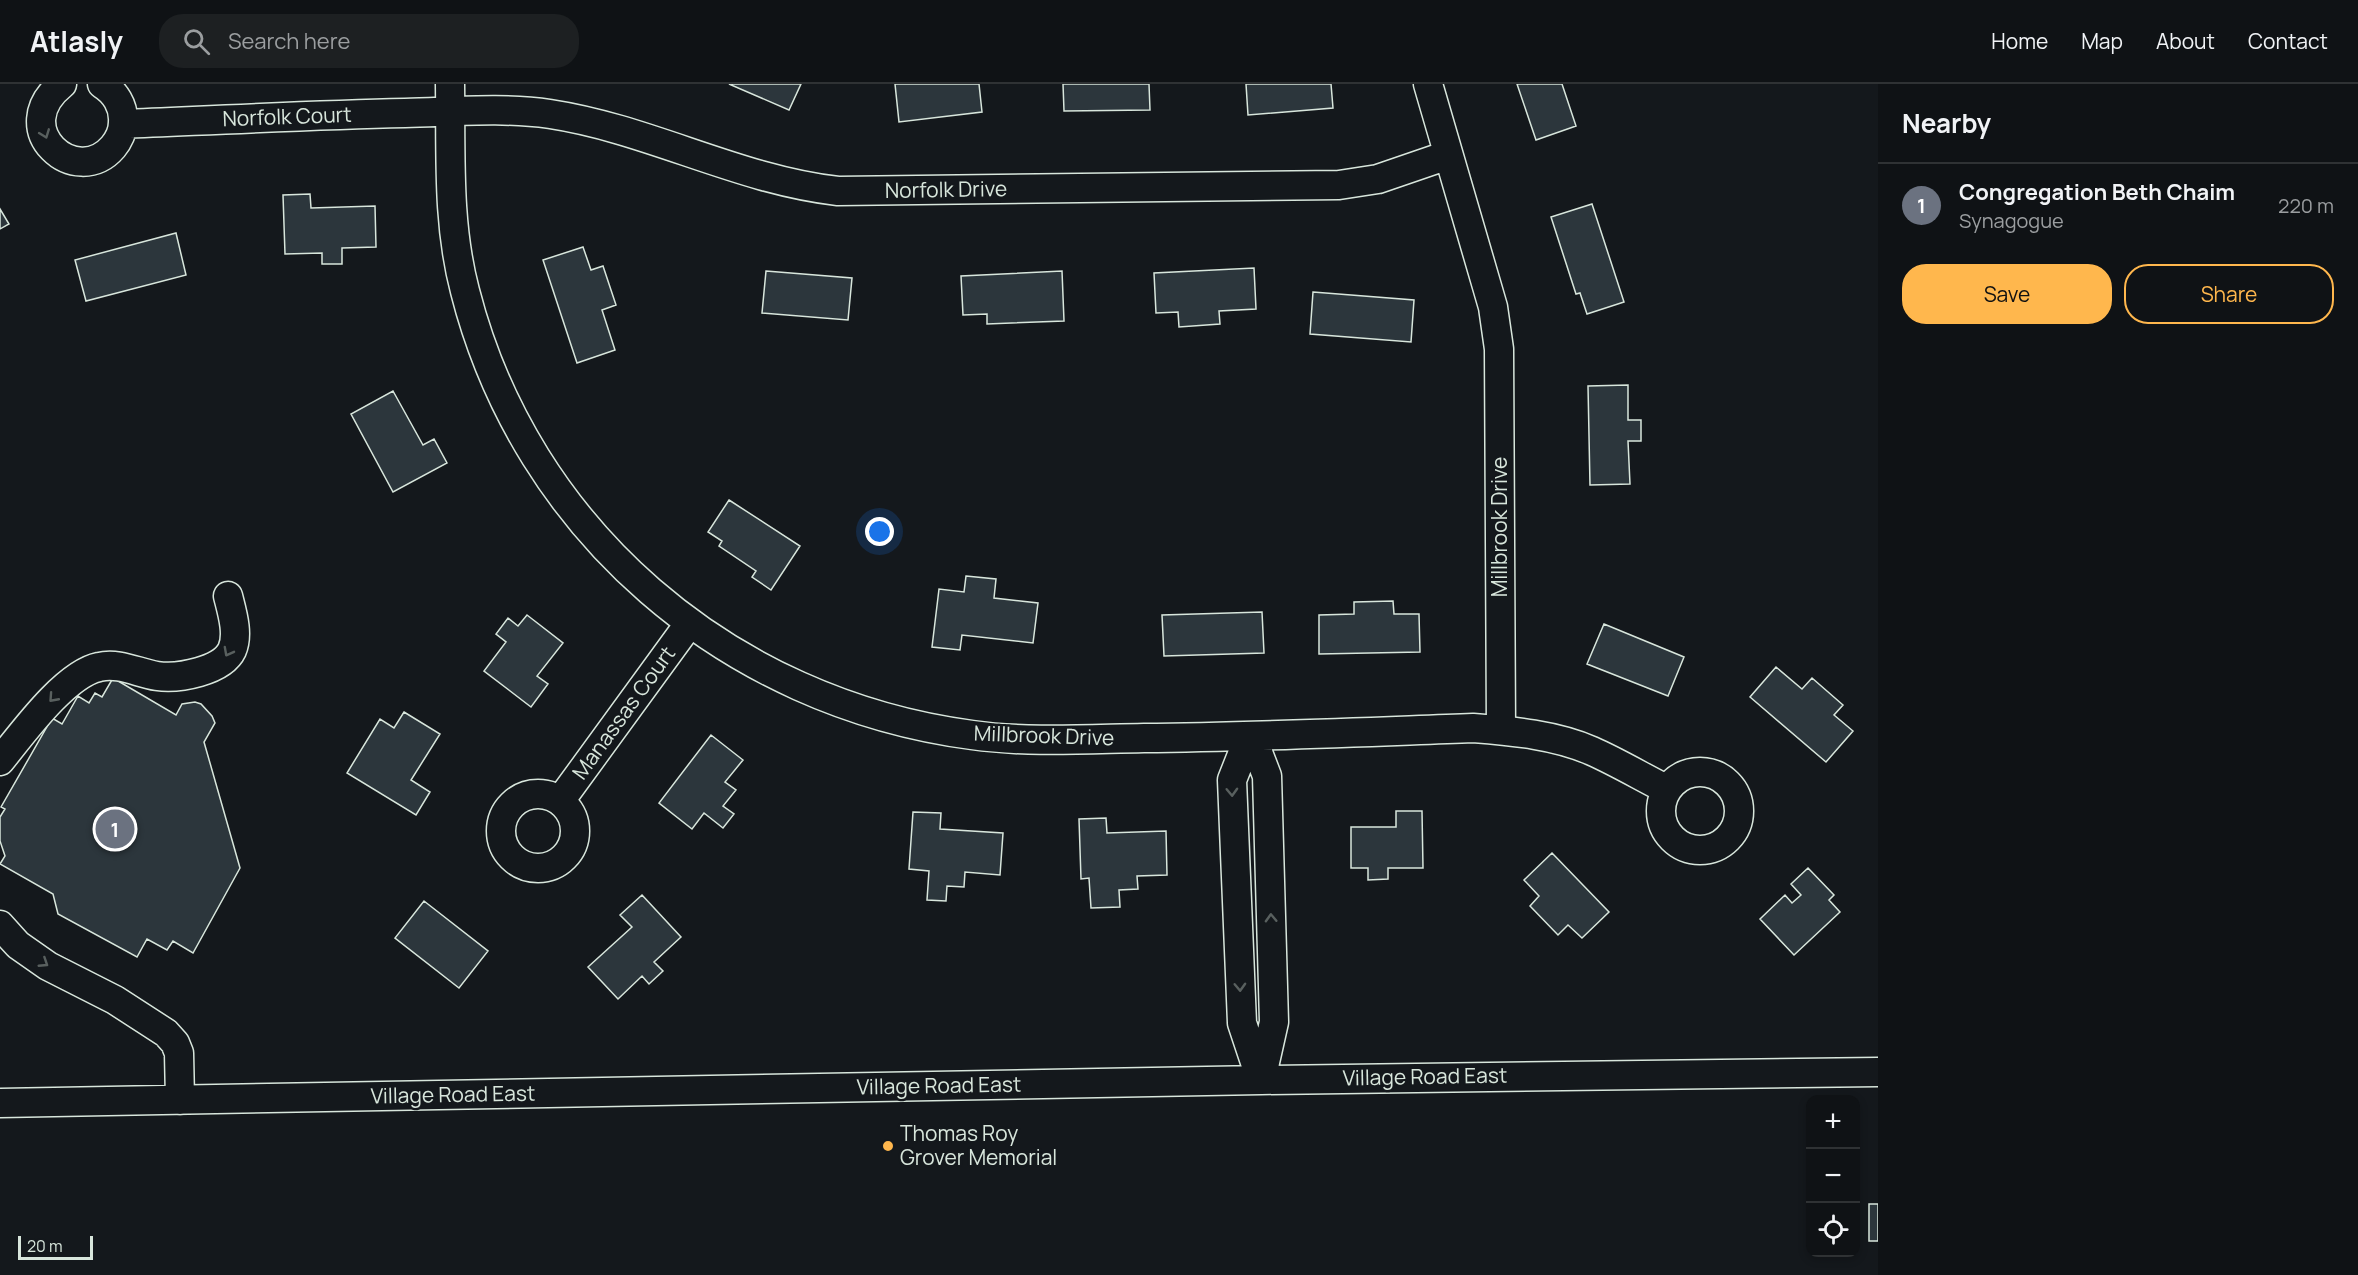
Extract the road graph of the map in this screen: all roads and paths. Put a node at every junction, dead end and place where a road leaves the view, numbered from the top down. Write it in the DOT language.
graph roads {
  1 [pos="62,84"];
  2 [pos="102,84"];
  3 [pos="450,84"];
  4 [pos="1428,84"];
  5 [pos="451,112"];
  6 [pos="123,124"];
  7 [pos="1449,155"];
  8 [pos="228,596"];
  9 [pos="689,624"];
  10 [pos="1501,730"];
  11 [pos="1250,737"];
  12 [pos="0,761"];
  13 [pos="1666,789"];
  14 [pos="560,801"];
  15 [pos="0,925"];
  16 [pos="1878,1072"];
  17 [pos="1261,1080"];
  18 [pos="180,1100"];
  19 [pos="0,1103"];
  1 -- 6 [label="street, one-way"];
  2 -- 6 [label="street"];
  3 -- 5 [label="street, Millbrook Drive"];
  4 -- 7 [label="street, Millbrook Drive"];
  5 -- 6 [label="street, Norfolk Court"];
  5 -- 7 [label="street, Norfolk Drive"];
  5 -- 9 [label="street, Millbrook Drive"];
  7 -- 10 [label="street, Millbrook Drive"];
  8 -- 12 [label="street, one-way"];
  9 -- 11 [label="street, Millbrook Drive"];
  9 -- 14 [label="street, Manassas Court"];
  10 -- 11 [label="street, Millbrook Drive"];
  10 -- 13 [label="street"];
  11 -- 17 [label="street"];
  15 -- 18 [label="street, one-way"];
  16 -- 17 [label="street, Village Road East"];
  17 -- 18 [label="street, Village Road East"];
  18 -- 19 [label="street, Village Road East"];
}
